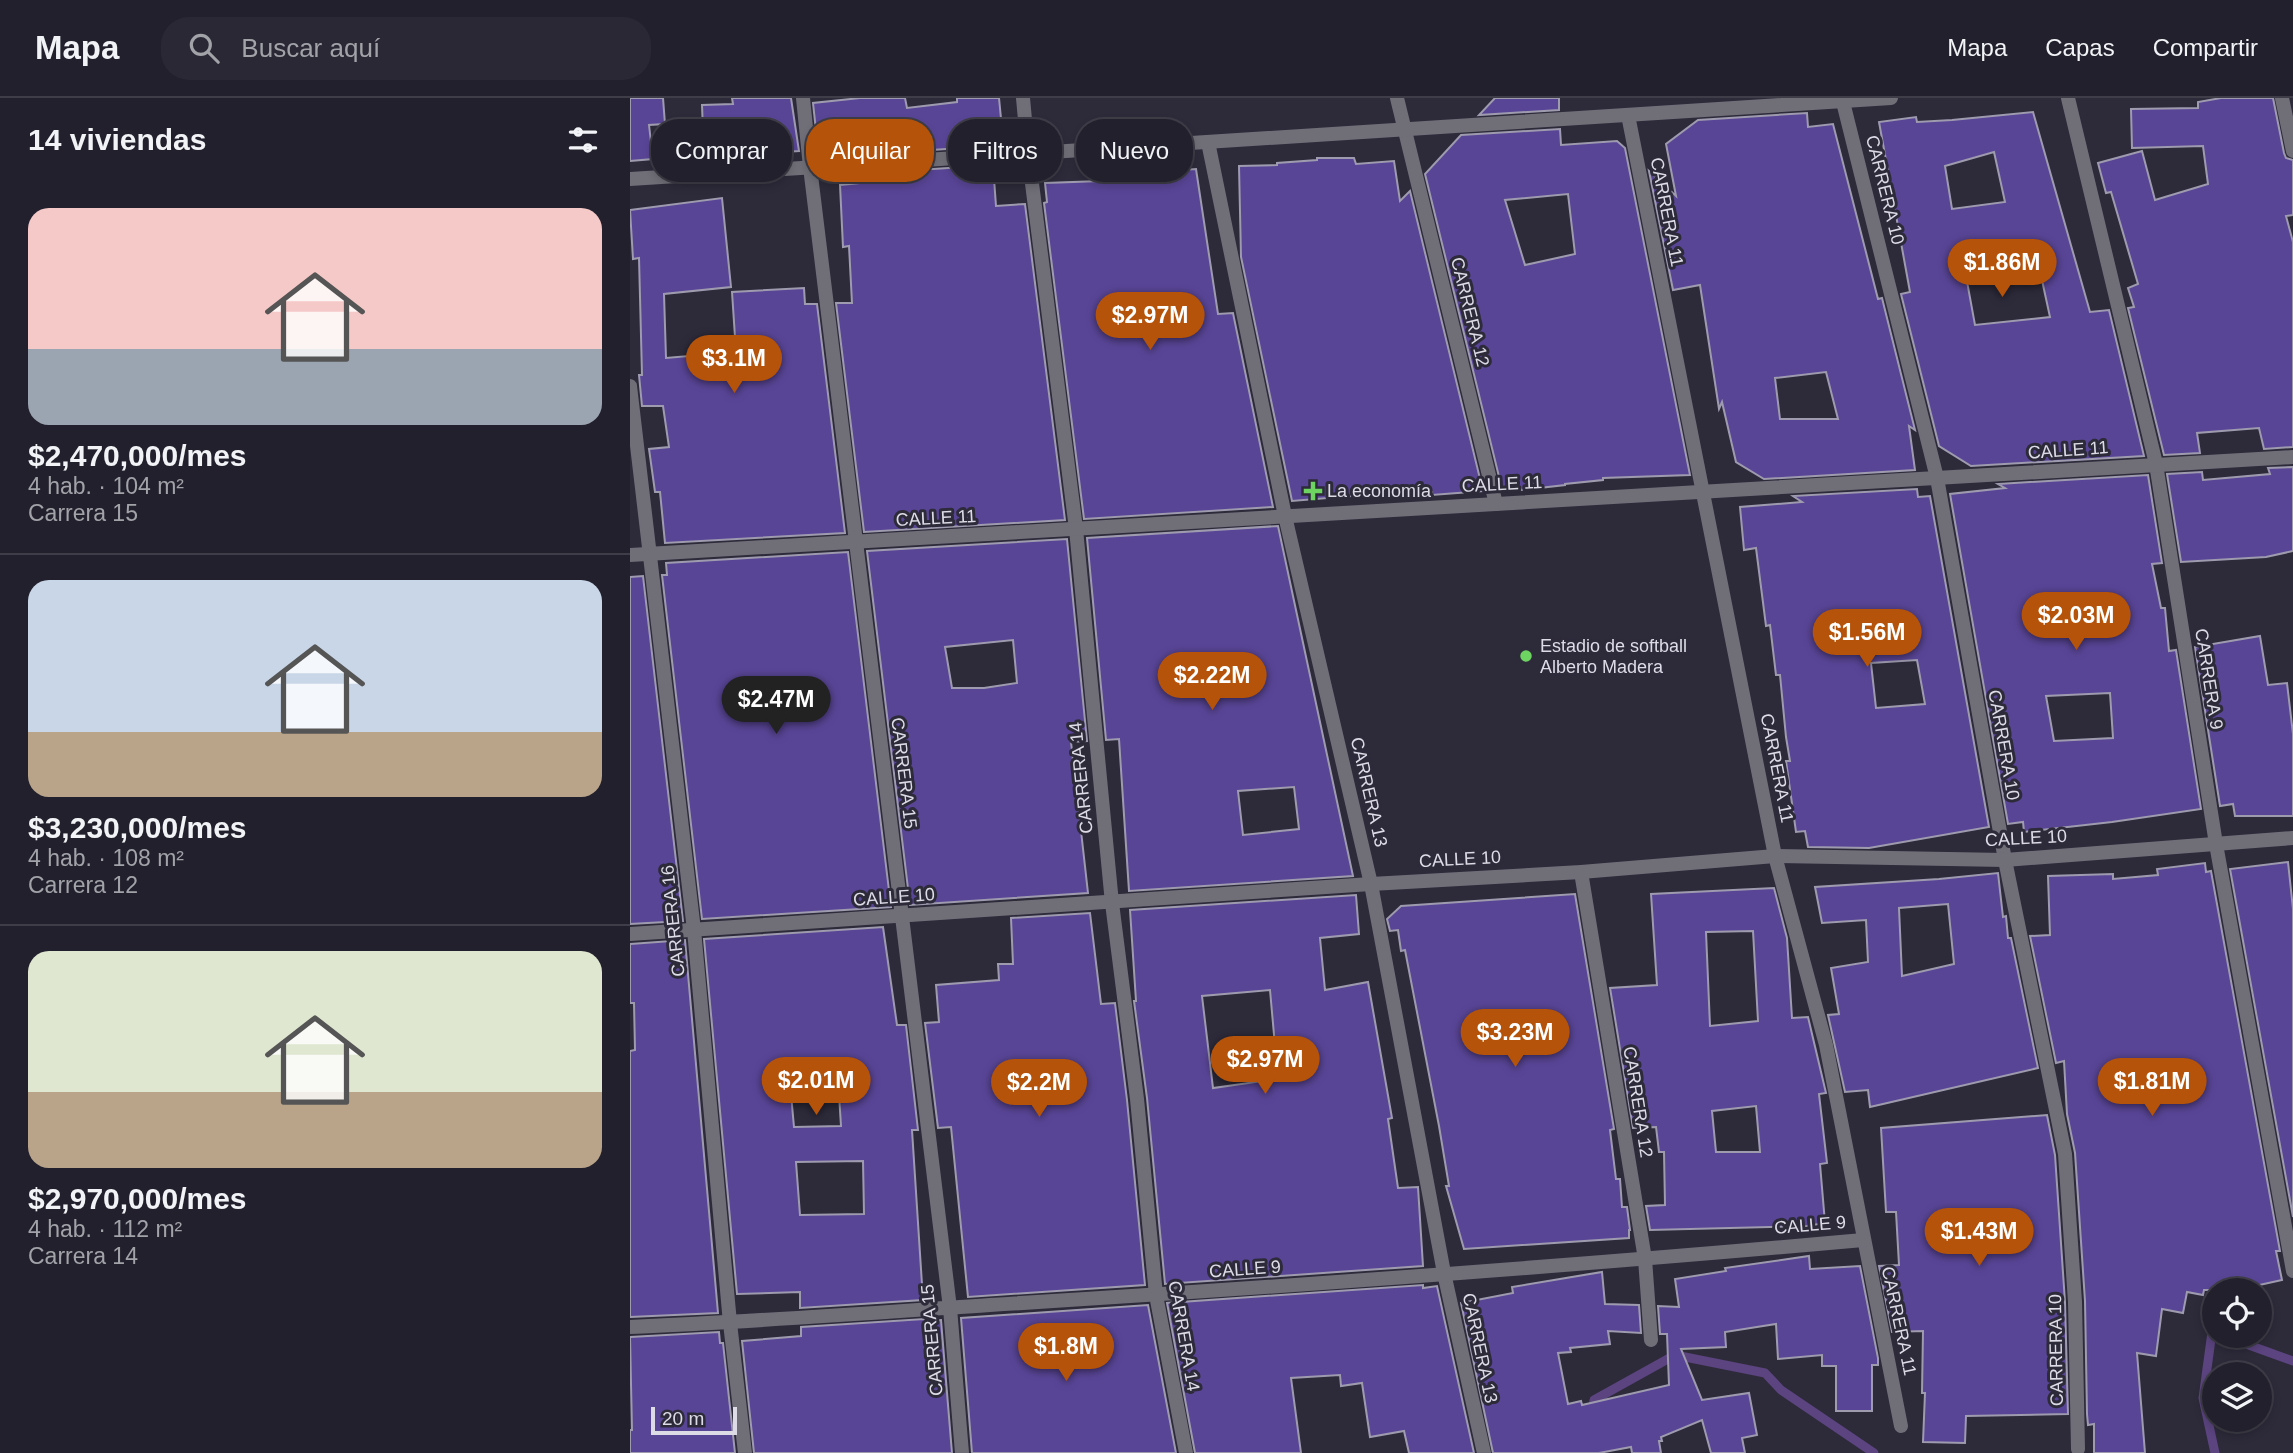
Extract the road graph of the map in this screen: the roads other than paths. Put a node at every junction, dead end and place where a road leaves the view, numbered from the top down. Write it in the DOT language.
graph roads {
  1 [pos="803,98"];
  2 [pos="1023,98"];
  3 [pos="1397,98"];
  4 [pos="1891,98"];
  5 [pos="2068,98"];
  6 [pos="2282,98"];
  7 [pos="1843,100"];
  8 [pos="1628,115"];
  9 [pos="1025,119"];
  10 [pos="806,128"];
  11 [pos="1406,129"];
  12 [pos="1208,142"];
  13 [pos="1062,150"];
  14 [pos="2293,151"];
  15 [pos="806,167"];
  16 [pos="630,179"];
  17 [pos="812,182"];
  18 [pos="1032,182"];
  19 [pos="630,386"];
  20 [pos="2293,457"];
  21 [pos="2156,464"];
  22 [pos="1937,478"];
  23 [pos="1702,492"];
  24 [pos="1496,504"];
  25 [pos="1285,516"];
  26 [pos="1076,529"];
  27 [pos="856,542"];
  28 [pos="649,553"];
  29 [pos="630,555"];
  30 [pos="2293,838"];
  31 [pos="2216,844"];
  32 [pos="1775,856"];
  33 [pos="2005,860"];
  34 [pos="1581,872"];
  35 [pos="1371,884"];
  36 [pos="1112,902"];
  37 [pos="902,916"];
  38 [pos="694,930"];
  39 [pos="630,934"];
  40 [pos="1863,1240"];
  41 [pos="1645,1259"];
  42 [pos="2293,1271"];
  43 [pos="1444,1273"];
  44 [pos="1156,1295"];
  45 [pos="950,1308"];
  46 [pos="730,1323"];
  47 [pos="630,1327"];
  48 [pos="1651,1340"];
  49 [pos="1901,1426"];
  50 [pos="2078,1449"];
  51 [pos="745,1453"];
  52 [pos="962,1453"];
  53 [pos="1186,1453"];
  54 [pos="1484,1453"];
  1 -- 10 [label="street, CARRERA 15"];
  2 -- 9 [label="street, CARRERA 14"];
  3 -- 11 [label="street, CARRERA 12"];
  4 -- 7 [label="street"];
  5 -- 21 [label="street, CARRERA 9"];
  6 -- 14 [label="street"];
  7 -- 8 [label="street"];
  7 -- 22 [label="street, CARRERA 10"];
  8 -- 11 [label="street"];
  8 -- 23 [label="street, CARRERA 11"];
  11 -- 12 [label="street"];
  11 -- 24 [label="street, CARRERA 12"];
  12 -- 13 [label="street"];
  12 -- 25 [label="street, CARRERA 13"];
  15 -- 16 [label="street"];
  17 -- 27 [label="street, CARRERA 15"];
  18 -- 26 [label="street, CARRERA 14"];
  19 -- 28 [label="street, CARRERA 16"];
  20 -- 21 [label="street, CALLE 11"];
  21 -- 22 [label="street, CALLE 11"];
  21 -- 31 [label="street, CARRERA 9"];
  22 -- 23 [label="street, CALLE 11"];
  22 -- 33 [label="street, CARRERA 10"];
  23 -- 24 [label="street, CALLE 11"];
  23 -- 32 [label="street, CARRERA 11"];
  24 -- 25 [label="street, CALLE 11"];
  25 -- 26 [label="street, CALLE 11"];
  25 -- 35 [label="street, CARRERA 13"];
  26 -- 27 [label="street, CALLE 11"];
  26 -- 36 [label="street, CARRERA 14"];
  27 -- 28 [label="street, CALLE 11"];
  27 -- 37 [label="street, CARRERA 15"];
  28 -- 29 [label="street, CALLE 11"];
  28 -- 38 [label="street, CARRERA 16"];
  30 -- 31 [label="street, CALLE 10"];
  31 -- 33 [label="street, CALLE 10"];
  31 -- 42 [label="street, CARRERA 9"];
  32 -- 33 [label="street, CALLE 10"];
  32 -- 34 [label="street, CALLE 10"];
  32 -- 40 [label="street, CARRERA 11"];
  33 -- 50 [label="street, CARRERA 10"];
  34 -- 35 [label="street, CALLE 10"];
  34 -- 41 [label="street, CARRERA 12"];
  35 -- 36 [label="street, CALLE 10"];
  35 -- 43 [label="street, CARRERA 13"];
  36 -- 37 [label="street, CALLE 10"];
  36 -- 44 [label="street, CARRERA 14"];
  37 -- 38 [label="street, CALLE 10"];
  37 -- 45 [label="street, CARRERA 15"];
  38 -- 39 [label="street, CALLE 10"];
  38 -- 46 [label="street, CARRERA 16"];
  40 -- 41 [label="street, CALLE 9"];
  40 -- 49 [label="street, CARRERA 11"];
  41 -- 43 [label="street, CALLE 9"];
  41 -- 48 [label="street, CARRERA 12"];
  43 -- 44 [label="street, CALLE 9"];
  43 -- 54 [label="street, CARRERA 13"];
  44 -- 45 [label="street, CALLE 9"];
  44 -- 53 [label="street, CARRERA 14"];
  45 -- 46 [label="street, CALLE 9"];
  45 -- 52 [label="street, CARRERA 15"];
  46 -- 47 [label="street, CALLE 9"];
  46 -- 51 [label="street, CARRERA 16"];
}
